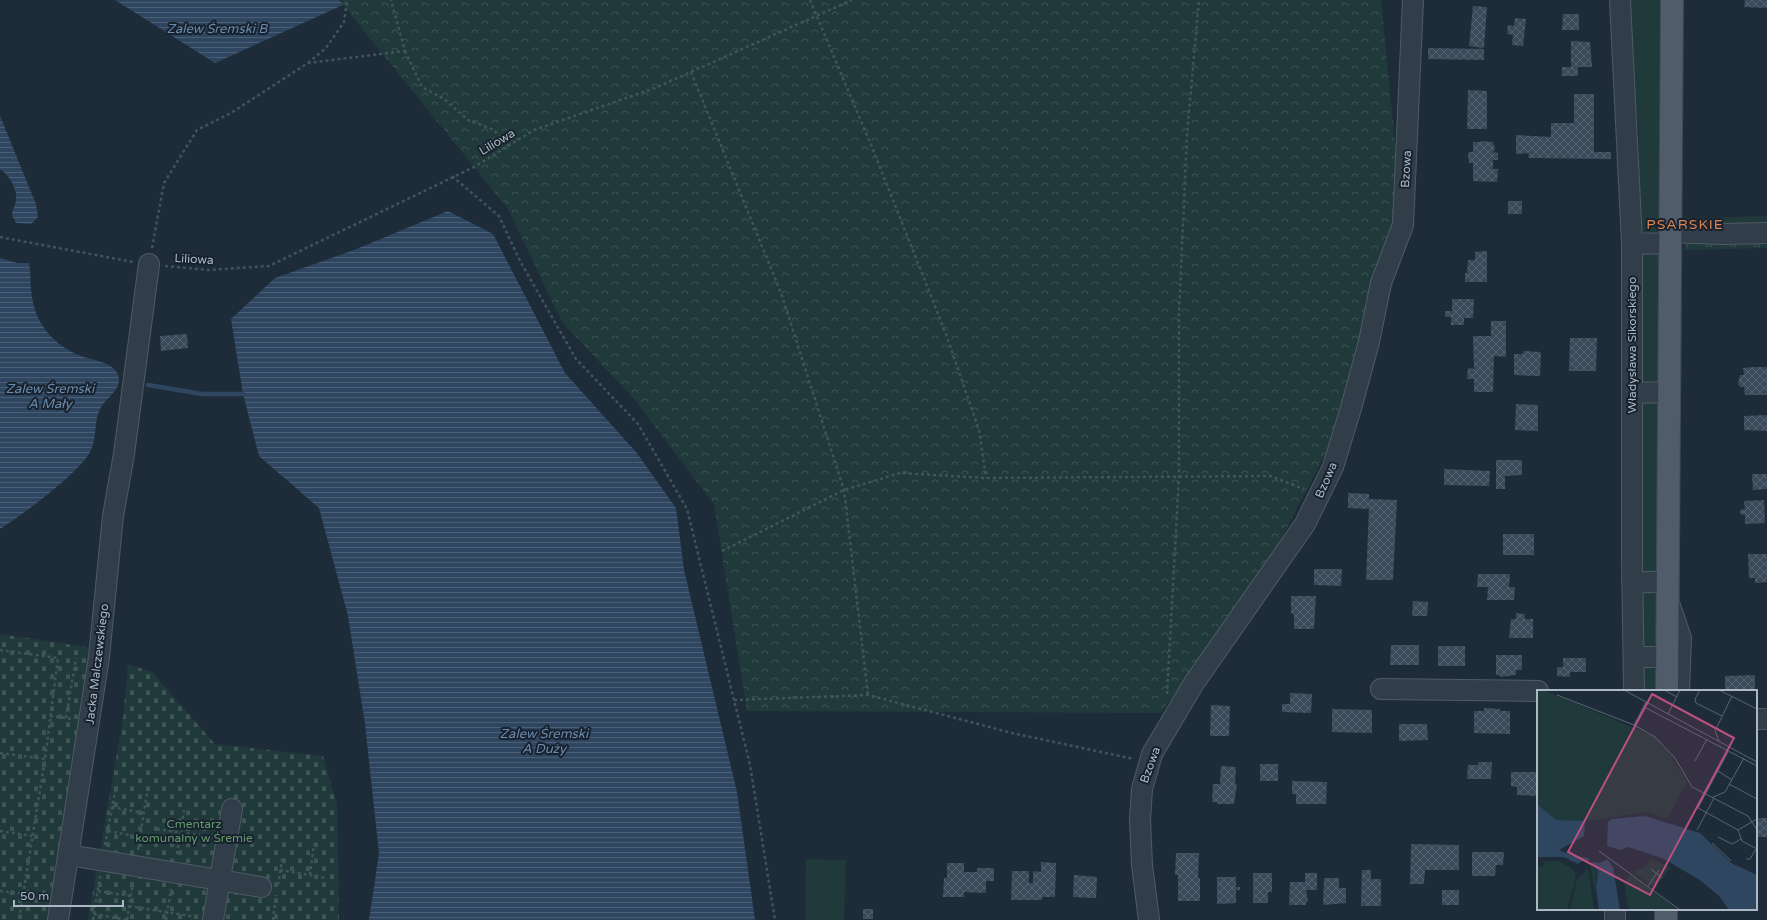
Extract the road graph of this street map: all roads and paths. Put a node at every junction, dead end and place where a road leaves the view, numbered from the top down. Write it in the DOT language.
graph roads {
  1 [pos="347,0"];
  2 [pos="392,0"];
  3 [pos="810,0"];
  4 [pos="852,0"];
  5 [pos="1199,0"];
  6 [pos="1413,0"];
  7 [pos="1620,0"];
  8 [pos="1672,0"];
  9 [pos="818,15"];
  10 [pos="404,51"];
  11 [pos="308,63"];
  12 [pos="691,72"];
  13 [pos="508,146"];
  14 [pos="452,176"];
  15 [pos="1767,233"];
  16 [pos="0,237"];
  17 [pos="1670,238"];
  18 [pos="1632,243"];
  19 [pos="149,264"];
  20 [pos="1669,392"];
  21 [pos="1633,393"];
  22 [pos="1179,477"];
  23 [pos="986,478"];
  24 [pos="844,490"];
  25 [pos="1320,495"];
  26 [pos="722,551"];
  27 [pos="1632,583"];
  28 [pos="1668,591"];
  29 [pos="0,650"];
  30 [pos="1634,656"];
  31 [pos="1667,657"];
  32 [pos="76,658"];
  33 [pos="1381,688"];
  34 [pos="1634,690"];
  35 [pos="1667,690"];
  36 [pos="1679,690"];
  37 [pos="1537,691"];
  38 [pos="868,695"];
  39 [pos="734,700"];
  40 [pos="1166,700"];
  41 [pos="50,716"];
  42 [pos="66,718"];
  43 [pos="1767,718"];
  44 [pos="1757,719"];
  45 [pos="89,722"];
  46 [pos="0,752"];
  47 [pos="45,759"];
  48 [pos="1150,762"];
  49 [pos="112,807"];
  50 [pos="232,809"];
  51 [pos="184,810"];
  52 [pos="144,813"];
  53 [pos="157,829"];
  54 [pos="0,830"];
  55 [pos="108,831"];
  56 [pos="180,832"];
  57 [pos="32,836"];
  58 [pos="140,837"];
  59 [pos="227,840"];
  60 [pos="314,844"];
  61 [pos="69,854"];
  62 [pos="177,854"];
  63 [pos="283,855"];
  64 [pos="280,870"];
  65 [pos="310,875"];
  66 [pos="326,878"];
  67 [pos="220,880"];
  68 [pos="269,888"];
  69 [pos="171,889"];
  70 [pos="0,890"];
  71 [pos="98,891"];
  72 [pos="23,894"];
  73 [pos="131,896"];
  74 [pos="129,906"];
  75 [pos="1616,910"];
  76 [pos="168,912"];
  77 [pos="94,914"];
  78 [pos="19,920"];
  79 [pos="58,920"];
  80 [pos="127,920"];
  81 [pos="166,920"];
  82 [pos="213,920"];
  83 [pos="775,920"];
  84 [pos="1149,920"];
  85 [pos="1615,920"];
  1 -- 11 [label="path"];
  2 -- 10 [label="path"];
  3 -- 9 [label="path"];
  4 -- 9 [label="path, Liliowa"];
  5 -- 22 [label="path"];
  6 -- 25 [label="street, Bzowa"];
  7 -- 18 [label="street, Władysława Sikorskiego"];
  8 -- 17 [label="main road"];
  9 -- 12 [label="path, Liliowa"];
  9 -- 23 [label="path"];
  10 -- 11 [label="path"];
  10 -- 13 [label="path"];
  11 -- 19 [label="path"];
  12 -- 13 [label="path, Liliowa"];
  12 -- 24 [label="path"];
  13 -- 14 [label="path, Liliowa"];
  14 -- 19 [label="path, Liliowa"];
  14 -- 39 [label="path"];
  15 -- 17 [label="street"];
  16 -- 19 [label="path, Liliowa"];
  17 -- 18 [label="street"];
  17 -- 20 [label="main road"];
  18 -- 21 [label="street, Władysława Sikorskiego"];
  19 -- 45 [label="street, Jacka Malczewskiego"];
  20 -- 21 [label="street"];
  20 -- 28 [label="main road"];
  21 -- 27 [label="street, Władysława Sikorskiego"];
  22 -- 23 [label="path"];
  22 -- 25 [label="path"];
  22 -- 40 [label="path"];
  23 -- 24 [label="path"];
  24 -- 26 [label="path"];
  24 -- 38 [label="path"];
  25 -- 48 [label="street, Bzowa"];
  27 -- 28 [label="street"];
  27 -- 30 [label="street, Władysława Sikorskiego"];
  28 -- 31 [label="main road"];
  28 -- 36 [label="street"];
  29 -- 41 [label="path"];
  30 -- 31 [label="street"];
  30 -- 34 [label="street, Władysława Sikorskiego"];
  31 -- 35 [label="main road"];
  32 -- 42 [label="path"];
  33 -- 37 [label="street"];
  38 -- 39 [label="path"];
  38 -- 48 [label="path"];
  39 -- 83 [label="path"];
  41 -- 42 [label="path"];
  41 -- 47 [label="path"];
  42 -- 45 [label="path"];
  43 -- 44 [label="street"];
  45 -- 61 [label="street, Jacka Malczewskiego"];
  46 -- 47 [label="path"];
  47 -- 57 [label="path"];
  48 -- 84 [label="street, Bzowa"];
  49 -- 52 [label="path"];
  50 -- 59 [label="street"];
  51 -- 56 [label="path"];
  53 -- 56 [label="path"];
  54 -- 57 [label="path"];
  55 -- 58 [label="path"];
  56 -- 59 [label="path"];
  56 -- 62 [label="path"];
  57 -- 72 [label="path"];
  59 -- 67 [label="street"];
  60 -- 65 [label="path"];
  61 -- 67 [label="street"];
  61 -- 79 [label="street, Jacka Malczewskiego"];
  63 -- 64 [label="path"];
  64 -- 65 [label="path"];
  64 -- 68 [label="path"];
  65 -- 66 [label="path"];
  67 -- 68 [label="street"];
  67 -- 82 [label="street"];
  69 -- 76 [label="path"];
  70 -- 72 [label="path"];
  71 -- 73 [label="path"];
  72 -- 78 [label="path"];
  74 -- 76 [label="path"];
  75 -- 85 [label="street"];
  76 -- 81 [label="path"];
  76 -- 82 [label="path"];
  77 -- 80 [label="path"];
}
